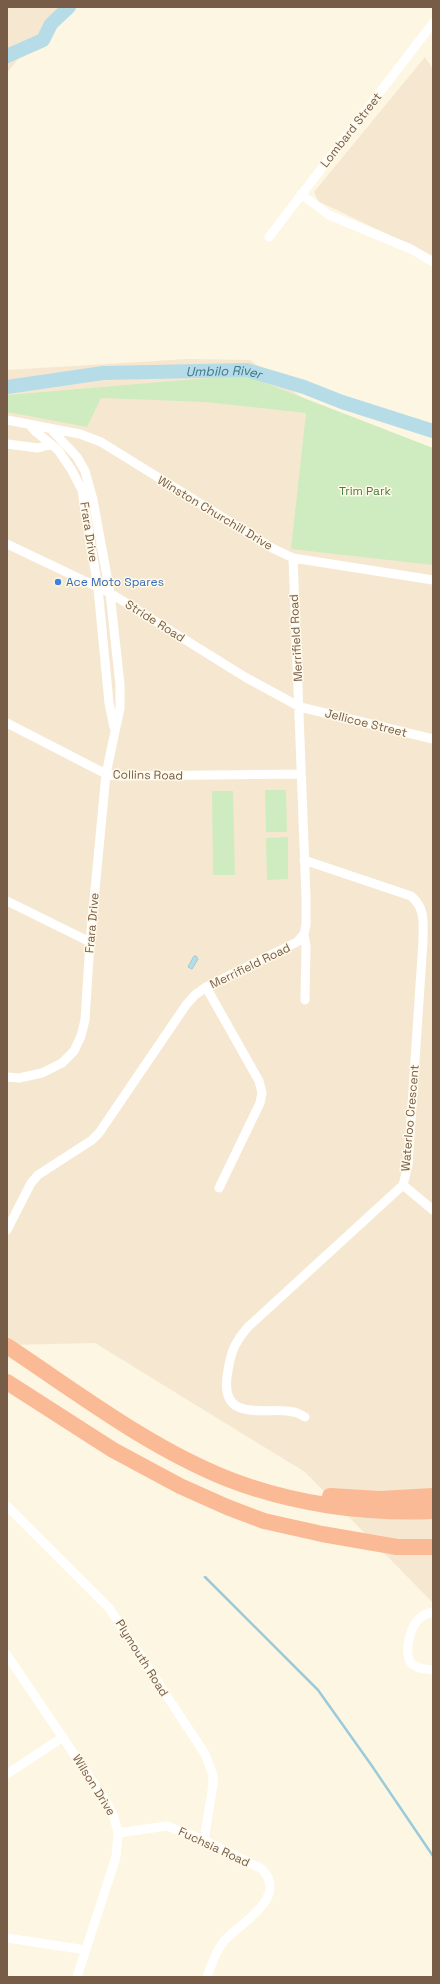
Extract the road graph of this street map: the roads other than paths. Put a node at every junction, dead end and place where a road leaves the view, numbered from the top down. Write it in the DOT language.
graph roads {
  1 [pos="433,25"];
  2 [pos="301,194"];
  3 [pos="269,237"];
  4 [pos="433,262"];
  5 [pos="7,420"];
  6 [pos="29,424"];
  7 [pos="50,428"];
  8 [pos="80,434"];
  9 [pos="7,444"];
  10 [pos="51,444"];
  11 [pos="72,451"];
  12 [pos="7,544"];
  13 [pos="293,558"];
  14 [pos="433,580"];
  15 [pos="98,588"];
  16 [pos="110,593"];
  17 [pos="300,707"];
  18 [pos="7,723"];
  19 [pos="115,731"];
  20 [pos="433,739"];
  21 [pos="106,774"];
  22 [pos="301,774"];
  23 [pos="304,860"];
  24 [pos="7,901"];
  25 [pos="304,934"];
  26 [pos="90,942"];
  27 [pos="206,987"];
  28 [pos="305,1000"];
  29 [pos="7,1078"];
  30 [pos="403,1185"];
  31 [pos="219,1188"];
  32 [pos="433,1210"];
  33 [pos="7,1230"];
  34 [pos="7,1346"];
  35 [pos="7,1382"];
  36 [pos="305,1417"];
  37 [pos="228,1479"];
  38 [pos="433,1496"];
  39 [pos="7,1506"];
  40 [pos="433,1511"];
  41 [pos="339,1536"];
  42 [pos="433,1536"];
  43 [pos="433,1547"];
  44 [pos="433,1612"];
  45 [pos="7,1655"];
  46 [pos="433,1670"];
  47 [pos="63,1737"];
  48 [pos="7,1774"];
  49 [pos="118,1833"];
  50 [pos="204,1840"];
  51 [pos="7,1938"];
  52 [pos="86,1950"];
  53 [pos="77,1977"];
  54 [pos="207,1977"];
  1 -- 2 [label="street, Lombard Street"];
  2 -- 3 [label="street, Lombard Street"];
  2 -- 4 [label="street"];
  5 -- 6 [label="street, Winston Churchill Drive"];
  6 -- 7 [label="street, Winston Churchill Drive"];
  6 -- 10 [label="street, Frara Drive"];
  7 -- 8 [label="street, Winston Churchill Drive"];
  7 -- 11 [label="street, Frara Drive"];
  8 -- 11 [label="street"];
  8 -- 13 [label="street, Winston Churchill Drive"];
  9 -- 10 [label="street"];
  10 -- 15 [label="street, Frara Drive"];
  11 -- 16 [label="street, Frara Drive"];
  12 -- 15 [label="street, Stride Road"];
  13 -- 14 [label="street, Winston Churchill Drive"];
  13 -- 17 [label="street, Merrifield Road"];
  15 -- 16 [label="street, Stride Road"];
  15 -- 19 [label="street, Frara Drive"];
  16 -- 17 [label="street, Stride Road"];
  16 -- 19 [label="street, Frara Drive"];
  17 -- 20 [label="street, Jellicoe Street"];
  17 -- 22 [label="street, Merrifield Road"];
  18 -- 21 [label="street, Collins Road"];
  19 -- 21 [label="street, Frara Drive"];
  21 -- 22 [label="street, Collins Road"];
  21 -- 26 [label="street, Frara Drive"];
  22 -- 23 [label="street, Merrifield Road"];
  23 -- 25 [label="street, Merrifield Road"];
  23 -- 30 [label="street, Waterloo Crescent"];
  24 -- 26 [label="street"];
  25 -- 27 [label="street, Merrifield Road"];
  25 -- 28 [label="street"];
  26 -- 29 [label="street, Frara Drive"];
  27 -- 31 [label="street"];
  27 -- 33 [label="street, Merrifield Road"];
  30 -- 32 [label="street"];
  30 -- 36 [label="street, Waterloo Crescent"];
  34 -- 37 [label="highway"];
  35 -- 41 [label="highway"];
  37 -- 38 [label="highway"];
  37 -- 40 [label="highway"];
  39 -- 50 [label="street, Plymouth Road"];
  41 -- 42 [label="highway"];
  41 -- 43 [label="highway"];
  44 -- 46 [label="street"];
  45 -- 47 [label="street, Wilson Drive"];
  47 -- 48 [label="street"];
  47 -- 49 [label="street, Wilson Drive"];
  49 -- 50 [label="street, Fuchsia Road"];
  49 -- 52 [label="street, Wilson Drive"];
  50 -- 54 [label="street, Fuchsia Road"];
  51 -- 52 [label="street"];
  52 -- 53 [label="street, Wilson Drive"];
}
